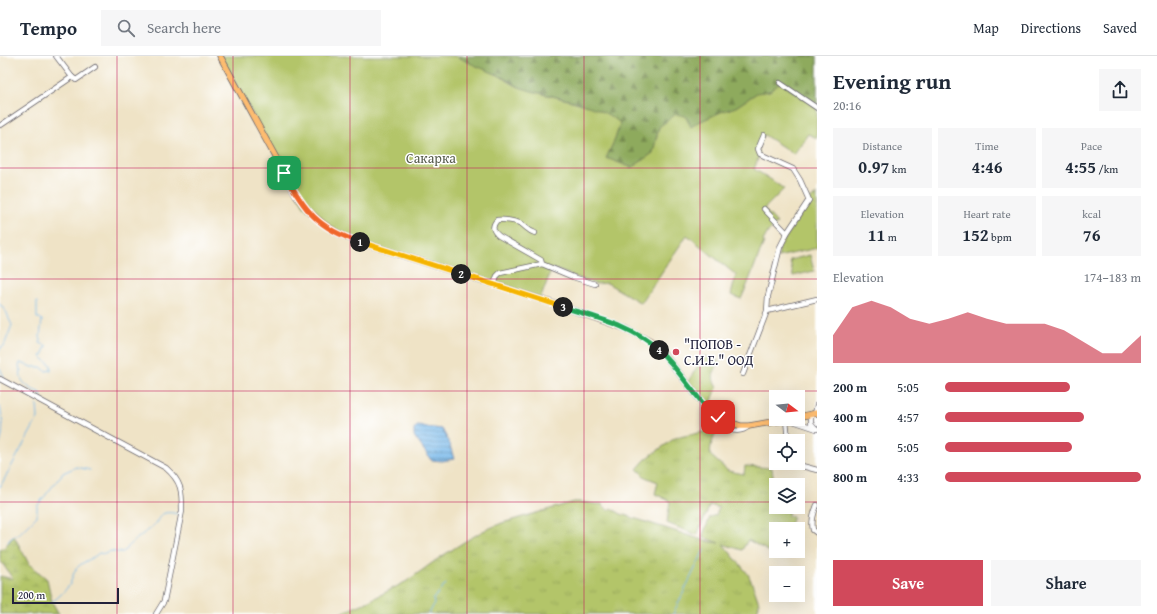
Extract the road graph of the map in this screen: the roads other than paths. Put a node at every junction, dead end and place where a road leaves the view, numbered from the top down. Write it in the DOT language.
graph roads {
  1 [pos="56,56"];
  2 [pos="220,56"];
  3 [pos="95,67"];
  4 [pos="72,77"];
  5 [pos="780,83"];
  6 [pos="817,108"];
  7 [pos="1,125"];
  8 [pos="764,134"];
  9 [pos="764,209"];
  10 [pos="534,233"];
  11 [pos="787,233"];
  12 [pos="542,264"];
  13 [pos="594,284"];
  14 [pos="494,285"];
  15 [pos="817,299"];
  16 [pos="768,312"];
  17 [pos="743,374"];
  18 [pos="0,380"];
  19 [pos="701,401"];
  20 [pos="817,405"];
  21 [pos="814,414"];
  22 [pos="769,422"];
  23 [pos="760,424"];
  24 [pos="805,426"];
  25 [pos="816,429"];
  26 [pos="805,467"];
  27 [pos="817,470"];
  28 [pos="817,505"];
  29 [pos="817,533"];
  30 [pos="156,614"];
  1 -- 4 [label="street"];
  2 -- 14 [label="main road"];
  3 -- 4 [label="street"];
  4 -- 7 [label="street"];
  5 -- 6 [label="street"];
  8 -- 11 [label="street"];
  9 -- 11 [label="street"];
  10 -- 12 [label="street"];
  11 -- 16 [label="street"];
  12 -- 13 [label="street"];
  12 -- 14 [label="street"];
  14 -- 19 [label="main road"];
  15 -- 16 [label="street"];
  16 -- 17 [label="street"];
  18 -- 30 [label="street"];
  19 -- 23 [label="main road"];
  19 -- 23 [label="main road"];
  20 -- 21 [label="street"];
  21 -- 25 [label="street"];
  22 -- 23 [label="main road"];
  24 -- 25 [label="street"];
  26 -- 27 [label="street"];
  28 -- 29 [label="street"];
}
